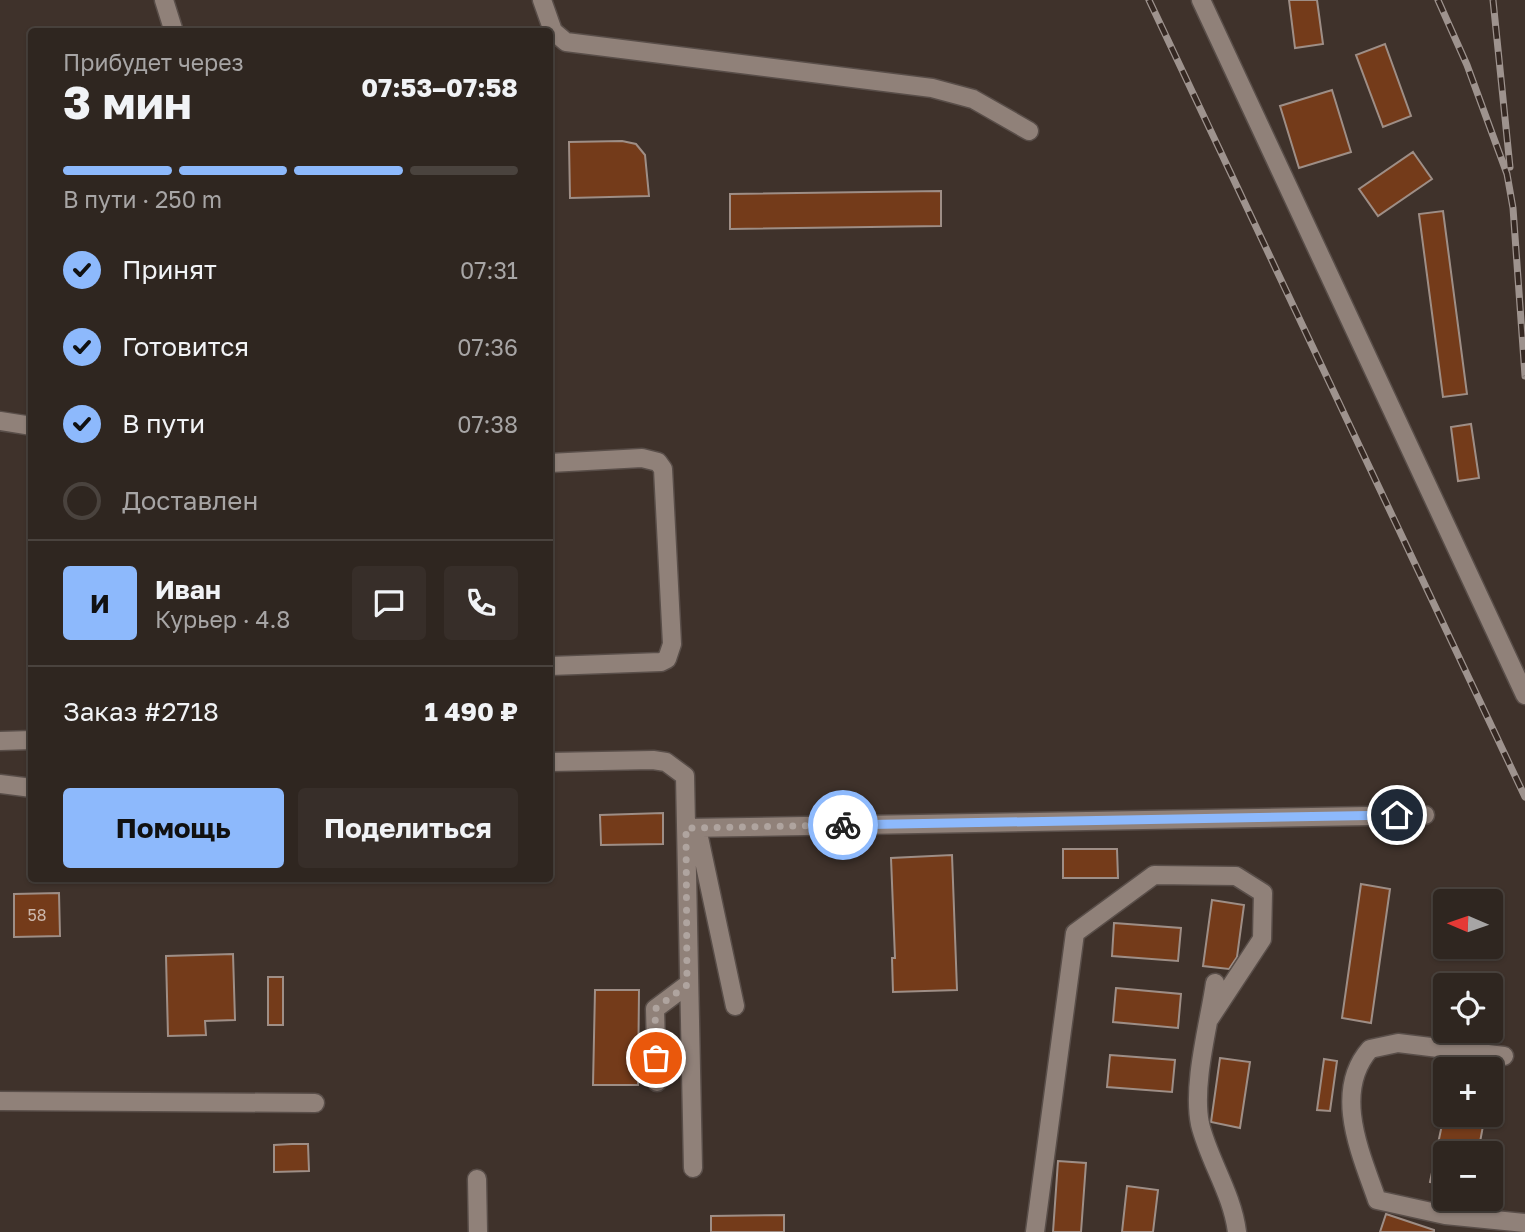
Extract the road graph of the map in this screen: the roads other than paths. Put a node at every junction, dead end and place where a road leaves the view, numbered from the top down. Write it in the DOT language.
graph roads {
  1 [pos="164,0"];
  2 [pos="542,0"];
  3 [pos="1201,0"];
  4 [pos="173,28"];
  5 [pos="552,28"];
  6 [pos="553,31"];
  7 [pos="1029,131"];
  8 [pos="0,421"];
  9 [pos="28,425"];
  10 [pos="553,463"];
  11 [pos="553,666"];
  12 [pos="1525,695"];
  13 [pos="28,740"];
  14 [pos="0,741"];
  15 [pos="553,762"];
  16 [pos="0,784"];
  17 [pos="28,788"];
  18 [pos="1425,815"];
  19 [pos="692,828"];
  20 [pos="1216,983"];
  21 [pos="687,985"];
  22 [pos="734,1006"];
  23 [pos="1210,1018"];
  24 [pos="1504,1056"];
  25 [pos="657,1082"];
  26 [pos="0,1101"];
  27 [pos="315,1103"];
  28 [pos="692,1168"];
  29 [pos="477,1179"];
  30 [pos="1525,1223"];
  31 [pos="478,1232"];
  32 [pos="1035,1232"];
  33 [pos="1237,1232"];
  1 -- 4 [label="street"];
  2 -- 5 [label="street"];
  3 -- 12 [label="street"];
  6 -- 7 [label="street"];
  8 -- 9 [label="street"];
  10 -- 11 [label="street"];
  13 -- 14 [label="street"];
  15 -- 19 [label="street"];
  16 -- 17 [label="street"];
  18 -- 19 [label="street"];
  19 -- 21 [label="street"];
  19 -- 22 [label="street"];
  20 -- 23 [label="street"];
  21 -- 25 [label="street"];
  21 -- 28 [label="street"];
  23 -- 32 [label="street"];
  23 -- 33 [label="street"];
  24 -- 30 [label="street"];
  26 -- 27 [label="street"];
  29 -- 31 [label="street"];
}
